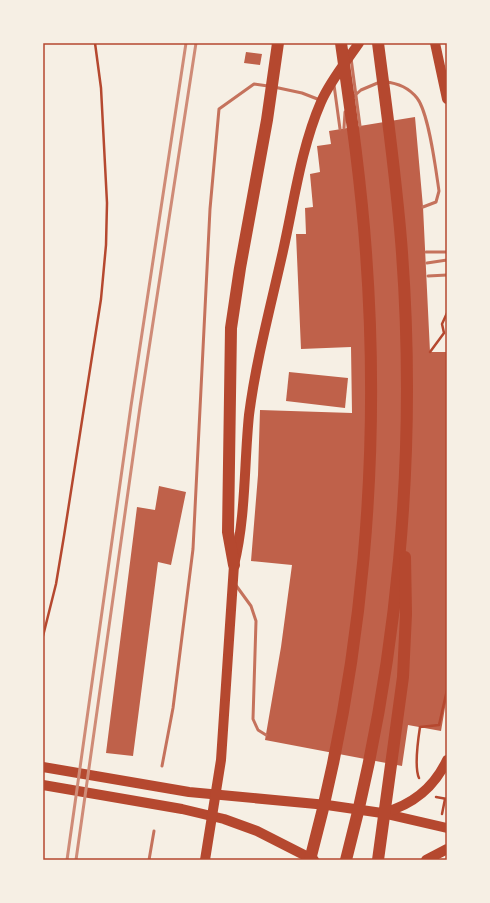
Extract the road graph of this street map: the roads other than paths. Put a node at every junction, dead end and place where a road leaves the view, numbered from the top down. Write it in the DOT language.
graph roads {
  1 [pos="278,43"];
  2 [pos="340,43"];
  3 [pos="359,43"];
  4 [pos="378,43"];
  5 [pos="435,43"];
  6 [pos="350,55"];
  7 [pos="342,68"];
  8 [pos="333,81"];
  9 [pos="447,99"];
  10 [pos="322,101"];
  11 [pos="360,126"];
  12 [pos="350,127"];
  13 [pos="344,128"];
  14 [pos="340,129"];
  15 [pos="424,207"];
  16 [pos="426,252"];
  17 [pos="447,252"];
  18 [pos="447,260"];
  19 [pos="427,263"];
  20 [pos="447,275"];
  21 [pos="428,276"];
  22 [pos="404,496"];
  23 [pos="234,565"];
  24 [pos="233,581"];
  25 [pos="266,735"];
  26 [pos="447,760"];
  27 [pos="43,766"];
  28 [pos="162,766"];
  29 [pos="43,784"];
  30 [pos="214,795"];
  31 [pos="382,813"];
  32 [pos="211,815"];
  33 [pos="447,828"];
  34 [pos="154,831"];
  35 [pos="447,849"];
  36 [pos="149,860"];
  37 [pos="205,860"];
  38 [pos="310,860"];
  39 [pos="314,860"];
  40 [pos="346,860"];
  41 [pos="378,860"];
  42 [pos="426,860"];
  1 -- 23 [label="highway"];
  2 -- 38 [label="highway"];
  3 -- 6 [label="main road"];
  4 -- 22 [label="highway"];
  5 -- 9 [label="main road"];
  6 -- 7 [label="main road"];
  6 -- 11 [label="lane"];
  7 -- 8 [label="main road"];
  7 -- 12 [label="lane"];
  8 -- 10 [label="main road"];
  8 -- 14 [label="lane"];
  10 -- 23 [label="main road"];
  10 -- 28 [label="lane"];
  13 -- 15 [label="lane"];
  16 -- 17 [label="lane"];
  18 -- 19 [label="lane"];
  20 -- 21 [label="lane"];
  22 -- 40 [label="highway"];
  22 -- 41 [label="highway"];
  23 -- 24 [label="main road"];
  24 -- 25 [label="lane"];
  24 -- 30 [label="main road"];
  26 -- 31 [label="main road"];
  27 -- 30 [label="main road"];
  29 -- 32 [label="main road"];
  30 -- 31 [label="main road"];
  30 -- 32 [label="main road"];
  31 -- 33 [label="main road"];
  32 -- 37 [label="main road"];
  32 -- 39 [label="main road"];
  34 -- 36 [label="lane"];
  35 -- 42 [label="main road"];
}
